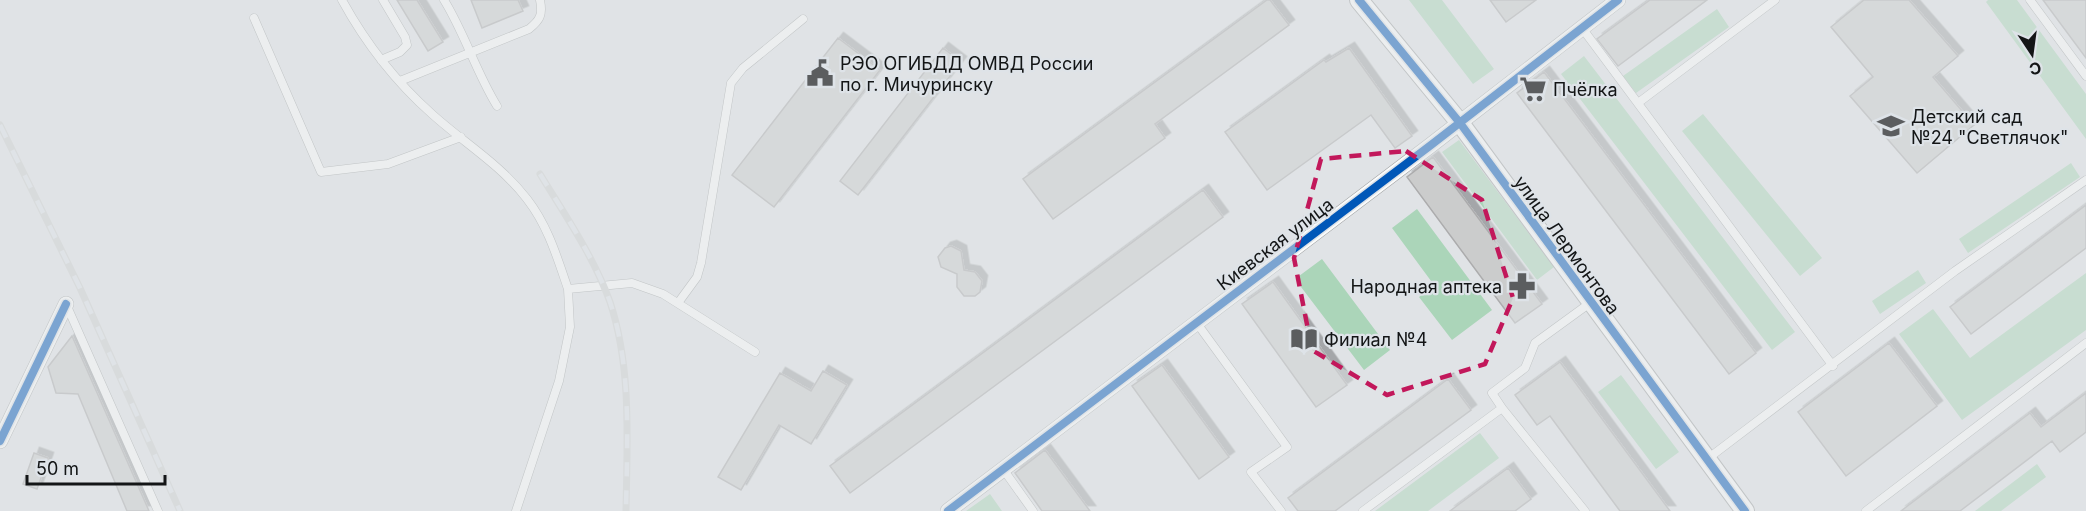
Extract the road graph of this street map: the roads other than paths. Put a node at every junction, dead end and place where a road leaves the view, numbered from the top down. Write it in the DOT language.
graph roads {
  1 [pos="342,0"];
  2 [pos="383,0"];
  3 [pos="444,0"];
  4 [pos="540,0"];
  5 [pos="1359,0"];
  6 [pos="1618,0"];
  7 [pos="1775,0"];
  8 [pos="2030,0"];
  9 [pos="1765,3"];
  10 [pos="254,18"];
  11 [pos="803,19"];
  12 [pos="1582,28"];
  13 [pos="470,52"];
  14 [pos="381,60"];
  15 [pos="2086,76"];
  16 [pos="400,81"];
  17 [pos="1638,103"];
  18 [pos="497,106"];
  19 [pos="1460,123"];
  20 [pos="461,137"];
  21 [pos="2086,180"];
  22 [pos="568,290"];
  23 [pos="678,303"];
  24 [pos="1590,303"];
  25 [pos="66,304"];
  26 [pos="1196,322"];
  27 [pos="2086,343"];
  28 [pos="755,352"];
  29 [pos="1833,366"];
  30 [pos="1502,408"];
  31 [pos="0,441"];
  32 [pos="1706,460"];
  33 [pos="1003,469"];
  34 [pos="158,511"];
  35 [pos="516,511"];
  36 [pos="948,511"];
  37 [pos="1033,511"];
  38 [pos="1281,511"];
  39 [pos="1363,511"];
  40 [pos="1585,511"];
  41 [pos="1743,511"];
  42 [pos="1866,511"];
  1 -- 14 [label="lane"];
  2 -- 14 [label="lane"];
  3 -- 13 [label="lane"];
  4 -- 13 [label="lane"];
  5 -- 19 [label="street, улица Лермонтова"];
  6 -- 12 [label="street, Киевская улица"];
  7 -- 9 [label="lane"];
  8 -- 15 [label="lane"];
  9 -- 17 [label="lane"];
  10 -- 20 [label="lane"];
  11 -- 23 [label="lane"];
  12 -- 17 [label="lane"];
  12 -- 19 [label="street, Киевская улица"];
  13 -- 16 [label="lane"];
  13 -- 18 [label="lane"];
  14 -- 16 [label="lane"];
  16 -- 20 [label="lane"];
  17 -- 29 [label="lane"];
  19 -- 24 [label="street, улица Лермонтова"];
  19 -- 26 [label="street, Киевская улица"];
  20 -- 22 [label="lane"];
  21 -- 29 [label="lane"];
  22 -- 23 [label="lane"];
  22 -- 35 [label="lane"];
  23 -- 28 [label="lane"];
  24 -- 30 [label="lane"];
  24 -- 32 [label="street, улица Лермонтова"];
  25 -- 31 [label="street"];
  25 -- 34 [label="lane"];
  26 -- 33 [label="street, Киевская улица"];
  26 -- 38 [label="lane"];
  27 -- 42 [label="lane"];
  29 -- 32 [label="lane"];
  30 -- 39 [label="lane"];
  30 -- 40 [label="lane"];
  32 -- 41 [label="street, улица Лермонтова"];
  33 -- 36 [label="street, Киевская улица"];
  33 -- 37 [label="lane"];
}
